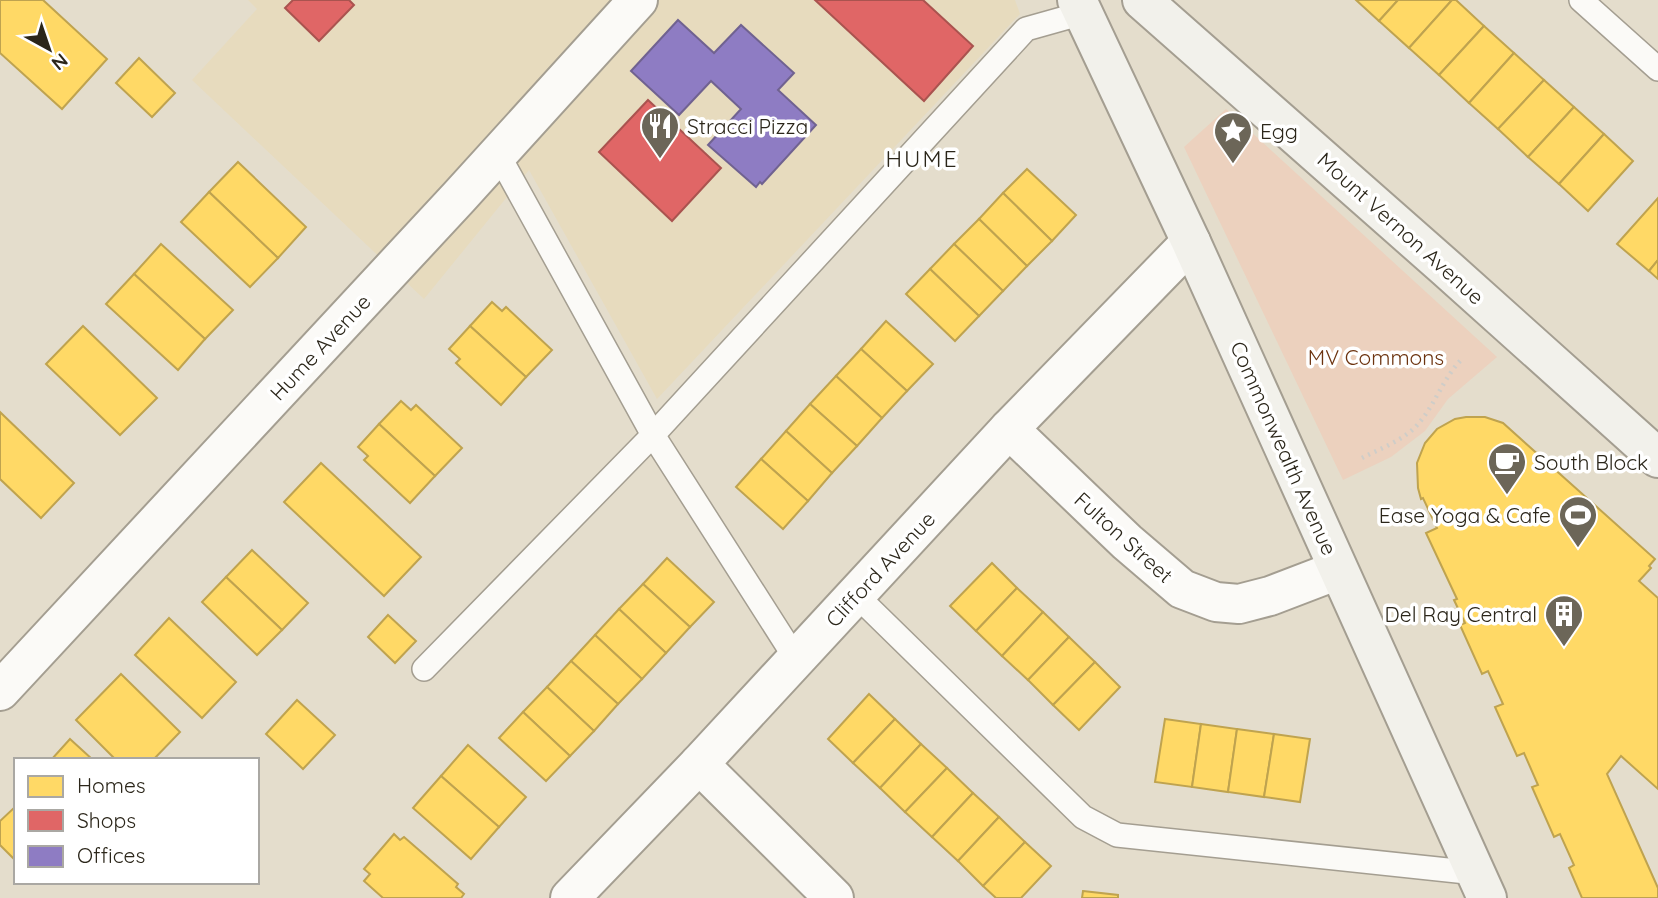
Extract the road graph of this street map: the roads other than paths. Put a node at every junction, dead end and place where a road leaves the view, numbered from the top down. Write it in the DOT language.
graph roads {
  1 [pos="638,0"];
  2 [pos="1142,0"];
  3 [pos="1581,0"];
  4 [pos="1080,6"];
  5 [pos="1658,69"];
  6 [pos="498,154"];
  7 [pos="1191,242"];
  8 [pos="1010,429"];
  9 [pos="653,435"];
  10 [pos="1658,458"];
  11 [pos="1338,570"];
  12 [pos="856,595"];
  13 [pos="796,659"];
  14 [pos="424,669"];
  15 [pos="0,691"];
  16 [pos="699,764"];
  17 [pos="1482,886"];
  18 [pos="570,898"];
  19 [pos="834,898"];
  1 -- 6 [label="street, Hume Avenue"];
  2 -- 10 [label="street, Mount Vernon Avenue"];
  3 -- 5 [label="lane"];
  4 -- 7 [label="street, Commonwealth Avenue"];
  4 -- 9 [label="lane"];
  6 -- 9 [label="lane"];
  6 -- 15 [label="street, Hume Avenue"];
  7 -- 8 [label="street, Clifford Avenue"];
  7 -- 11 [label="street, Commonwealth Avenue"];
  8 -- 11 [label="street, Fulton Street"];
  8 -- 12 [label="street, Clifford Avenue"];
  9 -- 13 [label="lane"];
  9 -- 14 [label="lane"];
  11 -- 17 [label="street, Commonwealth Avenue"];
  12 -- 13 [label="street, Clifford Avenue"];
  12 -- 17 [label="lane"];
  13 -- 16 [label="street, Clifford Avenue"];
  16 -- 18 [label="street, Clifford Avenue"];
  16 -- 19 [label="street"];
}
